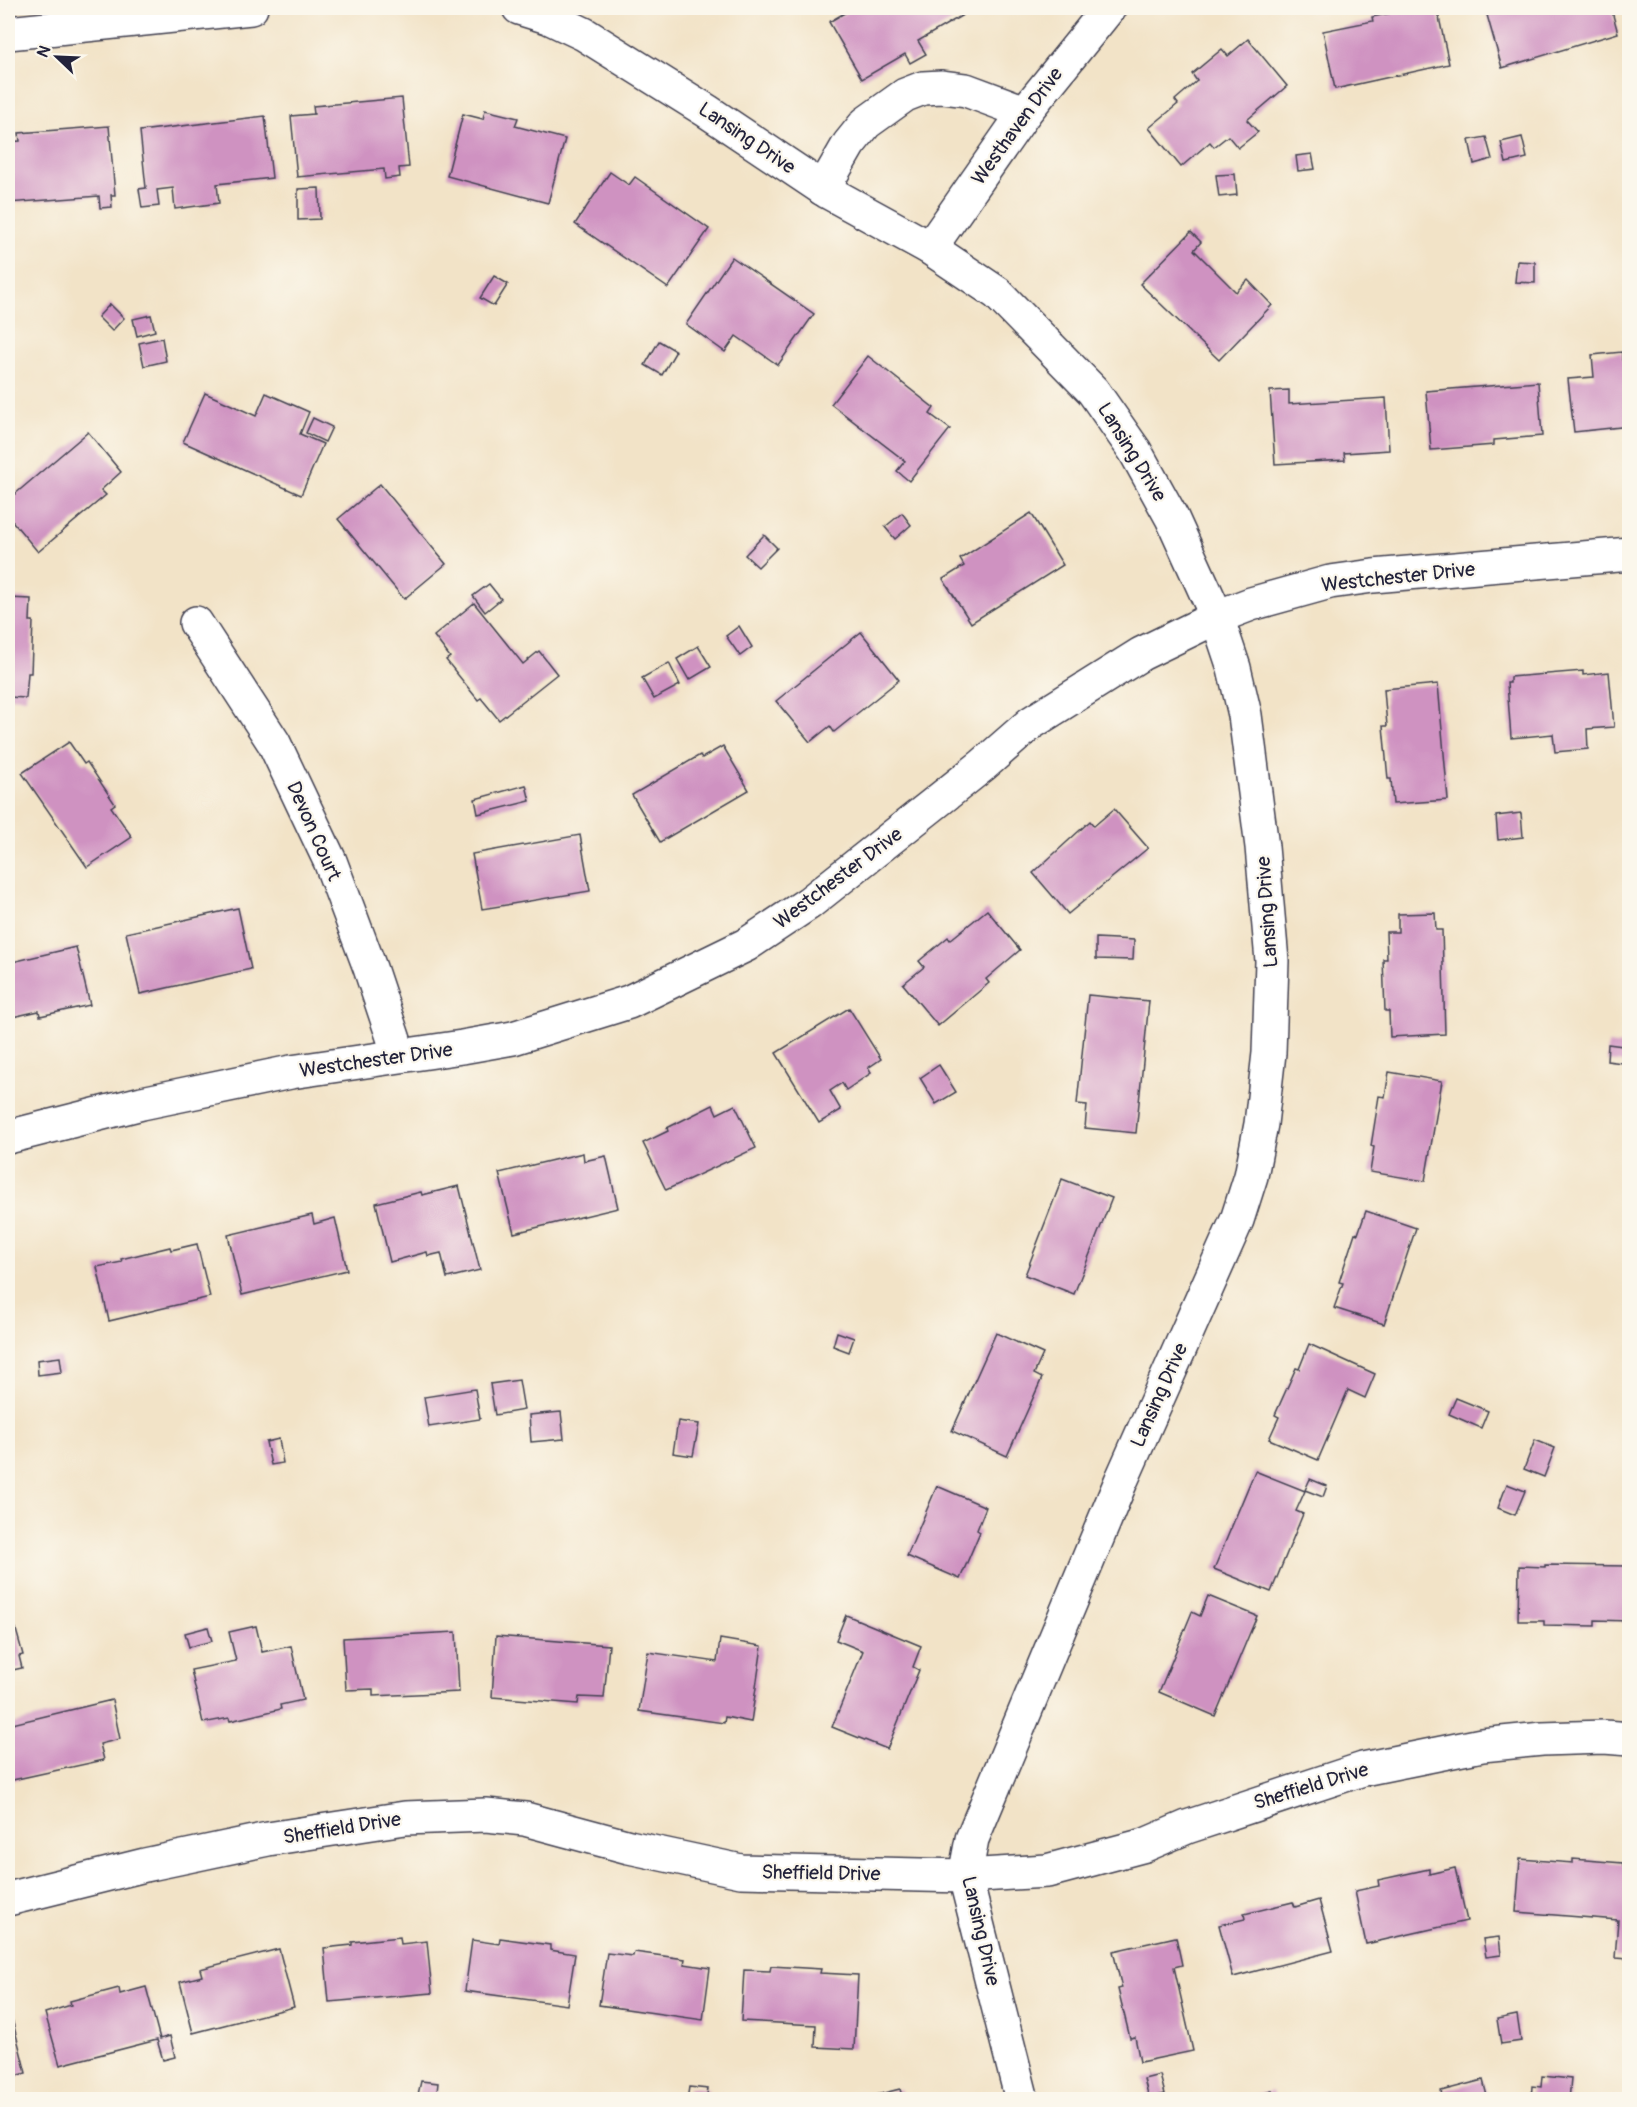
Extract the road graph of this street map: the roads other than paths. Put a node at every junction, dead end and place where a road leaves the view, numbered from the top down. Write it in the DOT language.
graph roads {
  1 [pos="251,8"];
  2 [pos="519,8"];
  3 [pos="1109,8"];
  4 [pos="8,33"];
  5 [pos="1025,112"];
  6 [pos="823,189"];
  7 [pos="930,248"];
  8 [pos="1629,554"];
  9 [pos="1217,617"];
  10 [pos="196,623"];
  11 [pos="399,1055"];
  12 [pos="8,1137"];
  13 [pos="1629,1739"];
  14 [pos="965,1876"];
  15 [pos="8,1899"];
  16 [pos="1022,2100"];
  1 -- 4 [label="street"];
  2 -- 6 [label="street, Lansing Drive"];
  3 -- 5 [label="street, Westhaven Drive"];
  5 -- 6 [label="street"];
  5 -- 7 [label="street, Westhaven Drive"];
  6 -- 7 [label="street, Lansing Drive"];
  7 -- 9 [label="street, Lansing Drive"];
  8 -- 9 [label="street, Westchester Drive"];
  9 -- 11 [label="street, Westchester Drive"];
  9 -- 14 [label="street, Lansing Drive"];
  10 -- 11 [label="street, Devon Court"];
  11 -- 12 [label="street, Westchester Drive"];
  13 -- 14 [label="street, Sheffield Drive"];
  14 -- 15 [label="street, Sheffield Drive"];
  14 -- 16 [label="street, Lansing Drive"];
}
